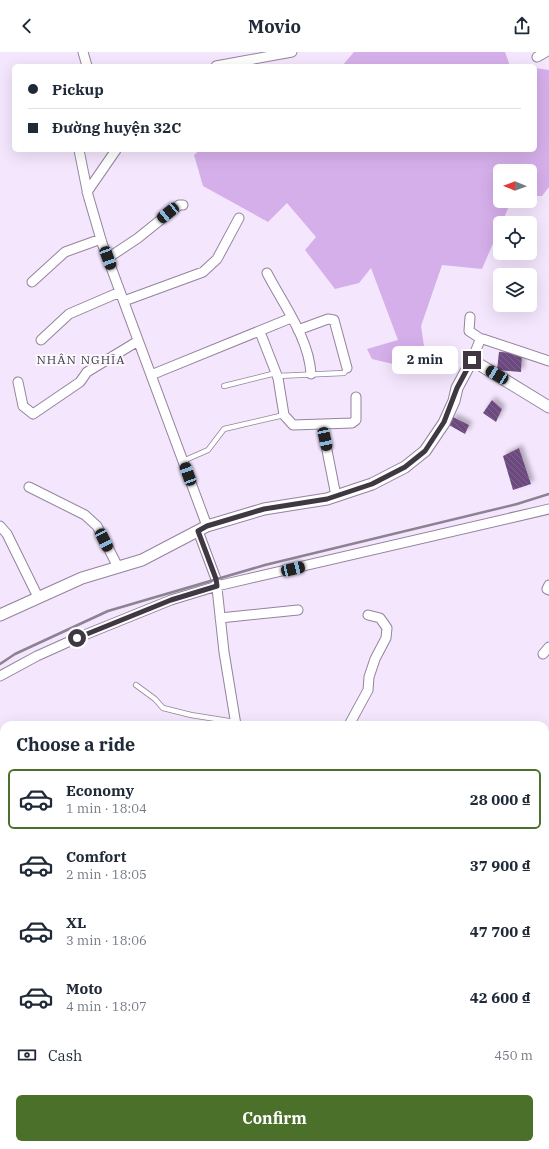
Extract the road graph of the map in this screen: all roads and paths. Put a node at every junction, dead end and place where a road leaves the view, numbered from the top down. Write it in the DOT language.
graph roads {
  1 [pos="83,52"];
  2 [pos="292,52"];
  3 [pos="546,52"];
  4 [pos="537,58"];
  5 [pos="86,64"];
  6 [pos="227,64"];
  7 [pos="79,152"];
  8 [pos="115,152"];
  9 [pos="87,192"];
  10 [pos="183,205"];
  11 [pos="239,218"];
  12 [pos="101,239"];
  13 [pos="108,258"];
  14 [pos="267,273"];
  15 [pos="32,282"];
  16 [pos="120,292"];
  17 [pos="124,301"];
  18 [pos="470,317"];
  19 [pos="292,318"];
  20 [pos="298,330"];
  21 [pos="260,332"];
  22 [pos="481,339"];
  23 [pos="41,340"];
  24 [pos="138,341"];
  25 [pos="472,360"];
  26 [pos="549,361"];
  27 [pos="347,368"];
  28 [pos="277,374"];
  29 [pos="311,374"];
  30 [pos="151,375"];
  31 [pos="18,382"];
  32 [pos="224,386"];
  33 [pos="356,397"];
  34 [pos="549,407"];
  35 [pos="284,415"];
  36 [pos="322,424"];
  37 [pos="183,461"];
  38 [pos="29,487"];
  39 [pos="336,496"];
  40 [pos="549,509"];
  41 [pos="0,526"];
  42 [pos="203,529"];
  43 [pos="118,567"];
  44 [pos="549,585"];
  45 [pos="217,586"];
  46 [pos="549,590"];
  47 [pos="38,597"];
  48 [pos="298,610"];
  49 [pos="0,615"];
  50 [pos="368,615"];
  51 [pos="220,618"];
  52 [pos="549,647"];
  53 [pos="543,654"];
  54 [pos="0,676"];
  55 [pos="136,685"];
  56 [pos="225,721"];
  57 [pos="236,721"];
  58 [pos="351,721"];
  1 -- 5 [label="street"];
  2 -- 6 [label="street"];
  3 -- 4 [label="street"];
  7 -- 9 [label="street"];
  8 -- 9 [label="street"];
  9 -- 12 [label="street"];
  10 -- 13 [label="street"];
  11 -- 17 [label="street"];
  12 -- 13 [label="street"];
  12 -- 15 [label="street"];
  13 -- 16 [label="street"];
  14 -- 19 [label="street"];
  16 -- 17 [label="street"];
  16 -- 23 [label="street"];
  17 -- 24 [label="street"];
  18 -- 22 [label="street"];
  19 -- 20 [label="street"];
  19 -- 21 [label="street"];
  20 -- 27 [label="street"];
  20 -- 29 [label="street"];
  21 -- 28 [label="street"];
  21 -- 30 [label="street"];
  22 -- 25 [label="street"];
  22 -- 26 [label="street"];
  24 -- 30 [label="street"];
  24 -- 31 [label="street"];
  25 -- 34 [label="street"];
  25 -- 39 [label="street"];
  27 -- 29 [label="lane"];
  28 -- 29 [label="lane"];
  28 -- 32 [label="lane"];
  28 -- 35 [label="street"];
  30 -- 37 [label="street"];
  33 -- 36 [label="street"];
  35 -- 36 [label="street"];
  35 -- 37 [label="lane"];
  36 -- 39 [label="street"];
  37 -- 42 [label="street"];
  38 -- 43 [label="street"];
  39 -- 42 [label="street"];
  40 -- 45 [label="street"];
  41 -- 47 [label="street"];
  42 -- 43 [label="street"];
  42 -- 45 [label="street"];
  43 -- 47 [label="street"];
  44 -- 46 [label="street"];
  45 -- 51 [label="street"];
  45 -- 54 [label="street"];
  47 -- 49 [label="street"];
  48 -- 51 [label="street"];
  50 -- 58 [label="street"];
  51 -- 57 [label="street"];
  52 -- 53 [label="street"];
  55 -- 56 [label="lane"];
}
